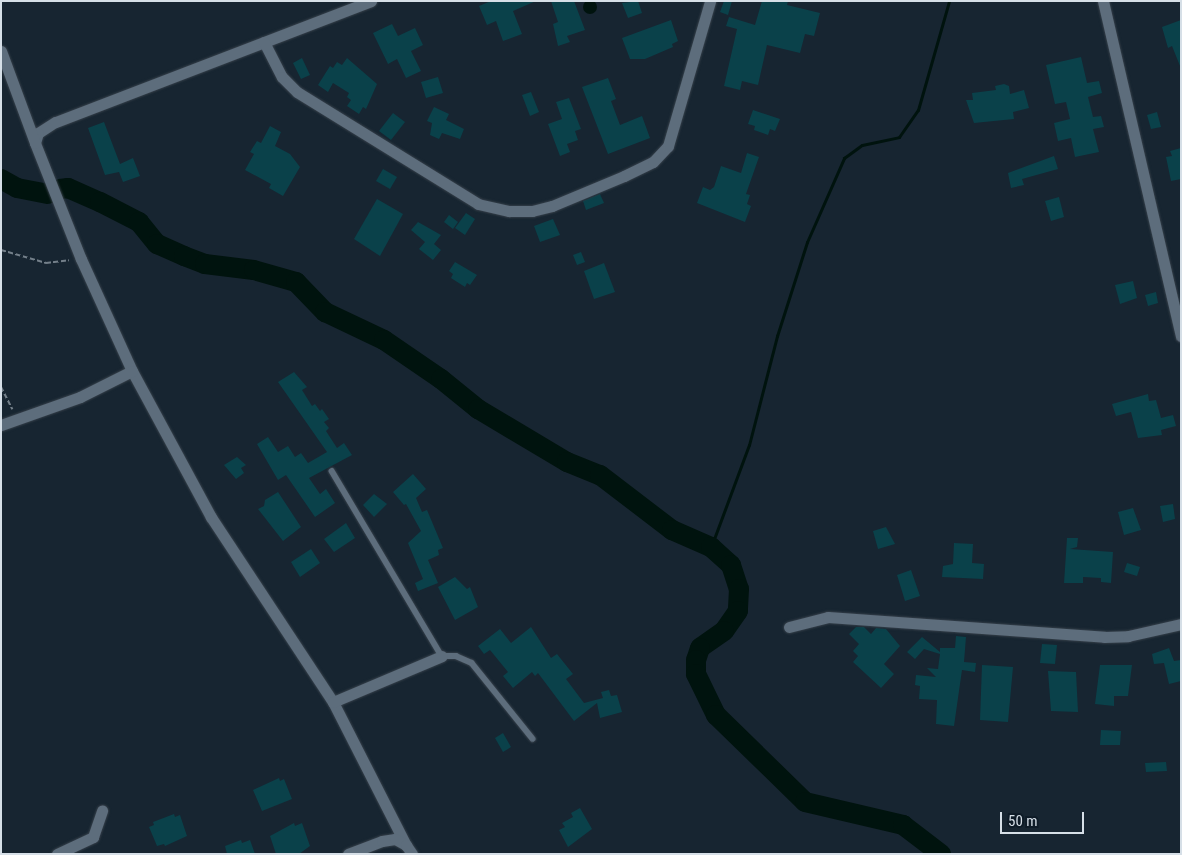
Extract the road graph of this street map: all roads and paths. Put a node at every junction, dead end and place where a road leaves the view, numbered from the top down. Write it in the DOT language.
graph roads {
  1 [pos="371,1"];
  2 [pos="710,1"];
  3 [pos="1103,1"];
  4 [pos="264,42"];
  5 [pos="1,51"];
  6 [pos="35,143"];
  7 [pos="1,250"];
  8 [pos="81,259"];
  9 [pos="1181,336"];
  10 [pos="132,371"];
  11 [pos="1,387"];
  12 [pos="15,420"];
  13 [pos="1,425"];
  14 [pos="332,471"];
  15 [pos="1181,624"];
  16 [pos="789,627"];
  17 [pos="442,656"];
  18 [pos="333,702"];
  19 [pos="534,739"];
  20 [pos="102,811"];
  21 [pos="409,849"];
  22 [pos="57,854"];
  23 [pos="348,854"];
  1 -- 4 [label="street"];
  2 -- 4 [label="street"];
  3 -- 9 [label="street"];
  4 -- 6 [label="street"];
  5 -- 6 [label="street"];
  6 -- 8 [label="street"];
  7 -- 8 [label="path"];
  8 -- 10 [label="street"];
  10 -- 12 [label="street"];
  10 -- 18 [label="street"];
  11 -- 12 [label="path"];
  12 -- 13 [label="street"];
  14 -- 17 [label="lane"];
  15 -- 16 [label="street"];
  17 -- 18 [label="street"];
  17 -- 19 [label="lane"];
  18 -- 21 [label="street"];
  20 -- 22 [label="street"];
  21 -- 23 [label="street"];
}
